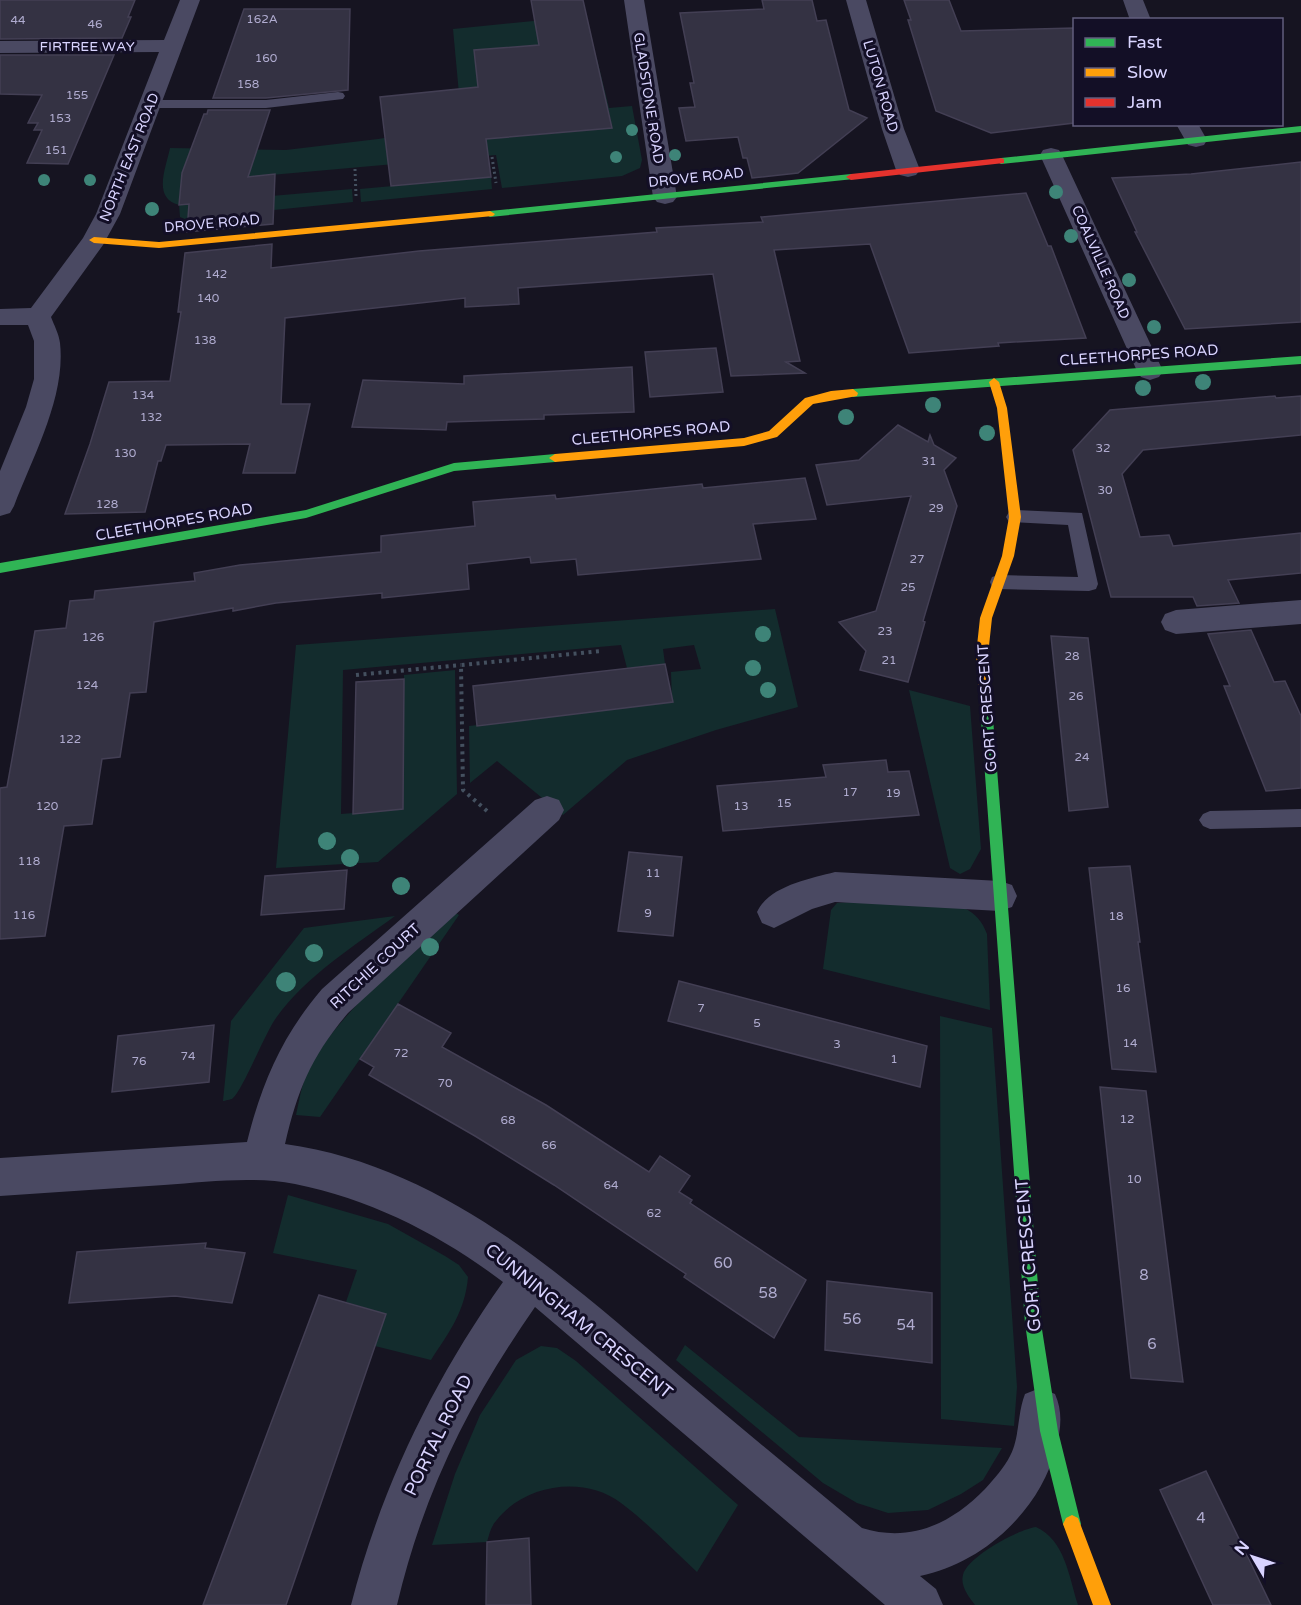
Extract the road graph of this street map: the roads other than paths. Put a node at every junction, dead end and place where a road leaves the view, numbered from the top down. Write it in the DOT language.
graph roads {
  1 [pos="190,0"];
  2 [pos="634,0"];
  3 [pos="856,0"];
  4 [pos="1133,0"];
  5 [pos="1140,18"];
  6 [pos="174,46"];
  7 [pos="0,47"];
  8 [pos="338,96"];
  9 [pos="151,104"];
  10 [pos="1301,129"];
  11 [pos="1191,132"];
  12 [pos="1051,155"];
  13 [pos="908,170"];
  14 [pos="665,197"];
  15 [pos="94,240"];
  16 [pos="38,316"];
  17 [pos="0,317"];
  18 [pos="1301,360"];
  19 [pos="1150,371"];
  20 [pos="994,382"];
  21 [pos="0,506"];
  22 [pos="1015,517"];
  23 [pos="0,568"];
  24 [pos="999,582"];
  25 [pos="1301,612"];
  26 [pos="1176,622"];
  27 [pos="547,810"];
  28 [pos="1301,818"];
  29 [pos="1210,820"];
  30 [pos="1000,896"];
  31 [pos="774,912"];
  32 [pos="261,1162"];
  33 [pos="0,1177"];
  34 [pos="531,1278"];
  35 [pos="1041,1395"];
  36 [pos="845,1543"];
  37 [pos="374,1605"];
  38 [pos="920,1605"];
  39 [pos="1102,1605"];
  1 -- 6 [label="street, NORTH EAST ROAD"];
  2 -- 14 [label="street, GLADSTONE ROAD"];
  3 -- 13 [label="street, LUTON ROAD"];
  4 -- 5 [label="street"];
  6 -- 7 [label="street, FIRTREE WAY"];
  6 -- 9 [label="street, NORTH EAST ROAD"];
  8 -- 9 [label="lane"];
  9 -- 15 [label="street, NORTH EAST ROAD"];
  10 -- 11 [label="street, DROVE ROAD"];
  11 -- 12 [label="street, DROVE ROAD"];
  12 -- 13 [label="street, DROVE ROAD"];
  12 -- 19 [label="street, COALVILLE ROAD"];
  13 -- 14 [label="street, DROVE ROAD"];
  14 -- 15 [label="street, DROVE ROAD"];
  15 -- 16 [label="street, NORTH EAST ROAD"];
  16 -- 17 [label="street"];
  16 -- 21 [label="street"];
  18 -- 19 [label="street, CLEETHORPES ROAD"];
  19 -- 20 [label="street, CLEETHORPES ROAD"];
  20 -- 22 [label="street, GORT CRESCENT"];
  20 -- 23 [label="street, CLEETHORPES ROAD"];
  22 -- 24 [label="street, GORT CRESCENT"];
  22 -- 24 [label="lane"];
  24 -- 30 [label="street, GORT CRESCENT"];
  25 -- 26 [label="street"];
  27 -- 32 [label="street, RITCHIE COURT"];
  28 -- 29 [label="lane"];
  30 -- 31 [label="street"];
  30 -- 35 [label="street, GORT CRESCENT"];
  32 -- 33 [label="street, CUNNINGHAM CRESCENT"];
  32 -- 34 [label="street, CUNNINGHAM CRESCENT"];
  34 -- 36 [label="street, CUNNINGHAM CRESCENT"];
  34 -- 37 [label="street, PORTAL ROAD"];
  35 -- 36 [label="street"];
  35 -- 39 [label="street, GORT CRESCENT"];
  36 -- 38 [label="street, CUNNINGHAM CRESCENT"];
}
